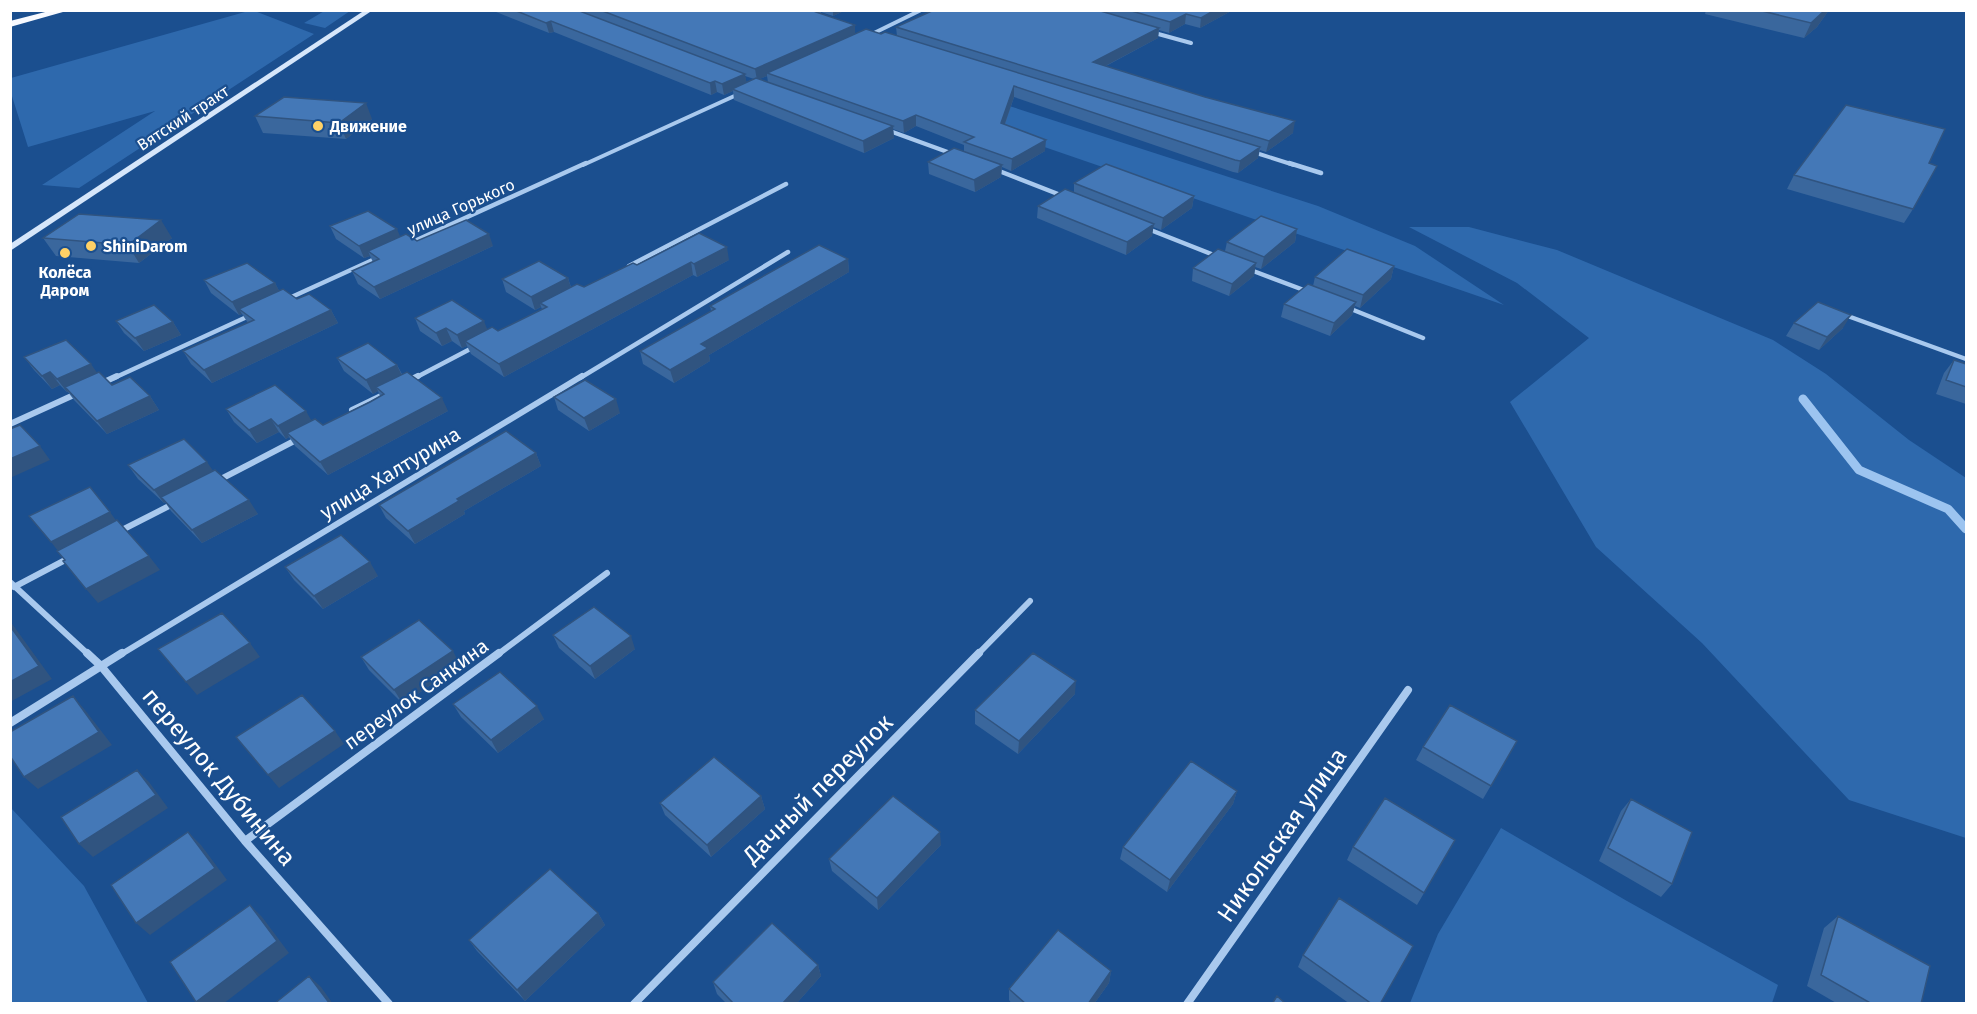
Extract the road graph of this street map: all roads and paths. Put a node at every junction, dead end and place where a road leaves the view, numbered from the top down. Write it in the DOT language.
graph roads {
  1 [pos="66,10"];
  2 [pos="370,10"];
  3 [pos="921,10"];
  4 [pos="12,23"];
  5 [pos="860,30"];
  6 [pos="1147,31"];
  7 [pos="871,34"];
  8 [pos="882,38"];
  9 [pos="861,39"];
  10 [pos="1191,43"];
  11 [pos="748,90"];
  12 [pos="881,128"];
  13 [pos="1242,148"];
  14 [pos="956,156"];
  15 [pos="990,167"];
  16 [pos="1321,174"];
  17 [pos="786,184"];
  18 [pos="1067,197"];
  19 [pos="1144,228"];
  20 [pos="401,247"];
  21 [pos="10,248"];
  22 [pos="788,252"];
  23 [pos="379,257"];
  24 [pos="1222,258"];
  25 [pos="627,267"];
  26 [pos="1245,267"];
  27 [pos="1312,294"];
  28 [pos="282,301"];
  29 [pos="1345,307"];
  30 [pos="260,311"];
  31 [pos="1837,313"];
  32 [pos="1423,338"];
  33 [pos="479,344"];
  34 [pos="1966,359"];
  35 [pos="405,383"];
  36 [pos="97,385"];
  37 [pos="86,390"];
  38 [pos="384,394"];
  39 [pos="342,416"];
  40 [pos="10,424"];
  41 [pos="300,438"];
  42 [pos="215,482"];
  43 [pos="183,499"];
  44 [pos="109,537"];
  45 [pos="78,554"];
  46 [pos="607,573"];
  47 [pos="12,584"];
  48 [pos="1030,601"];
  49 [pos="101,666"];
  50 [pos="1408,690"];
  51 [pos="10,723"];
  52 [pos="245,841"];
  53 [pos="389,1004"];
  54 [pos="634,1004"];
  55 [pos="1187,1004"];
  1 -- 4 [label="highway"];
  2 -- 21 [label="main road, Вятский тракт"];
  3 -- 7 [label="street"];
  5 -- 7 [label="street"];
  6 -- 10 [label="street"];
  7 -- 8 [label="street"];
  7 -- 9 [label="street"];
  11 -- 20 [label="street, улица Горького"];
  12 -- 14 [label="street"];
  13 -- 16 [label="street"];
  15 -- 18 [label="street"];
  17 -- 25 [label="street"];
  19 -- 24 [label="street"];
  22 -- 49 [label="street, улица Халтурина"];
  23 -- 28 [label="street"];
  26 -- 27 [label="street"];
  29 -- 32 [label="street"];
  30 -- 36 [label="street"];
  31 -- 34 [label="street"];
  33 -- 35 [label="street"];
  37 -- 40 [label="street"];
  38 -- 39 [label="street"];
  41 -- 42 [label="street"];
  43 -- 44 [label="street"];
  45 -- 47 [label="street"];
  46 -- 52 [label="street, переулок Санкина"];
  47 -- 49 [label="street, переулок Дубинина"];
  48 -- 54 [label="street, Дачный переулок"];
  49 -- 51 [label="street, улица Халтурина"];
  49 -- 52 [label="street, переулок Дубинина"];
  50 -- 55 [label="street, Никольская улица"];
  52 -- 53 [label="street, переулок Дубинина"];
}
